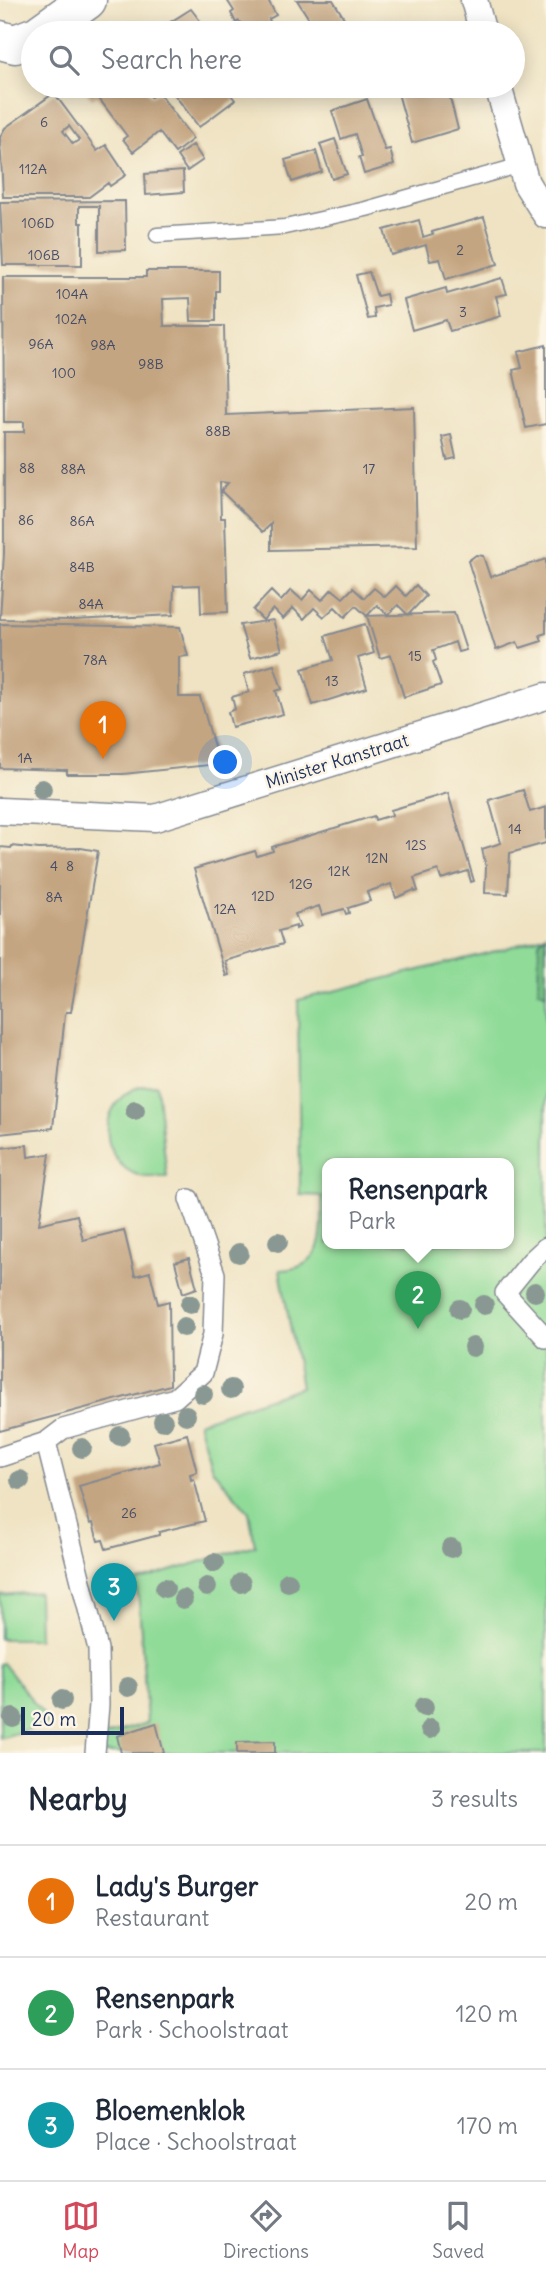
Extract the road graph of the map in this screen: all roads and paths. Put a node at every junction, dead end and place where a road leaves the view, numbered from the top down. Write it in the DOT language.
graph roads {
  1 [pos="87,0"];
  2 [pos="474,0"];
  3 [pos="58,21"];
  4 [pos="480,21"];
  5 [pos="0,40"];
  6 [pos="21,42"];
  7 [pos="501,98"];
  8 [pos="521,165"];
  9 [pos="546,215"];
  10 [pos="158,235"];
  11 [pos="546,695"];
  12 [pos="0,811"];
  13 [pos="189,1199"];
  14 [pos="546,1247"];
  15 [pos="546,1338"];
  16 [pos="46,1442"];
  17 [pos="0,1457"];
  18 [pos="95,1753"];
  1 -- 3 [label="main road"];
  2 -- 4 [label="street"];
  5 -- 6 [label="main road"];
  7 -- 8 [label="street"];
  8 -- 9 [label="street"];
  8 -- 10 [label="lane"];
  11 -- 12 [label="street, Minister Kanstraat"];
  13 -- 16 [label="street"];
  14 -- 15 [label="street"];
  16 -- 17 [label="street"];
  16 -- 18 [label="street"];
}
